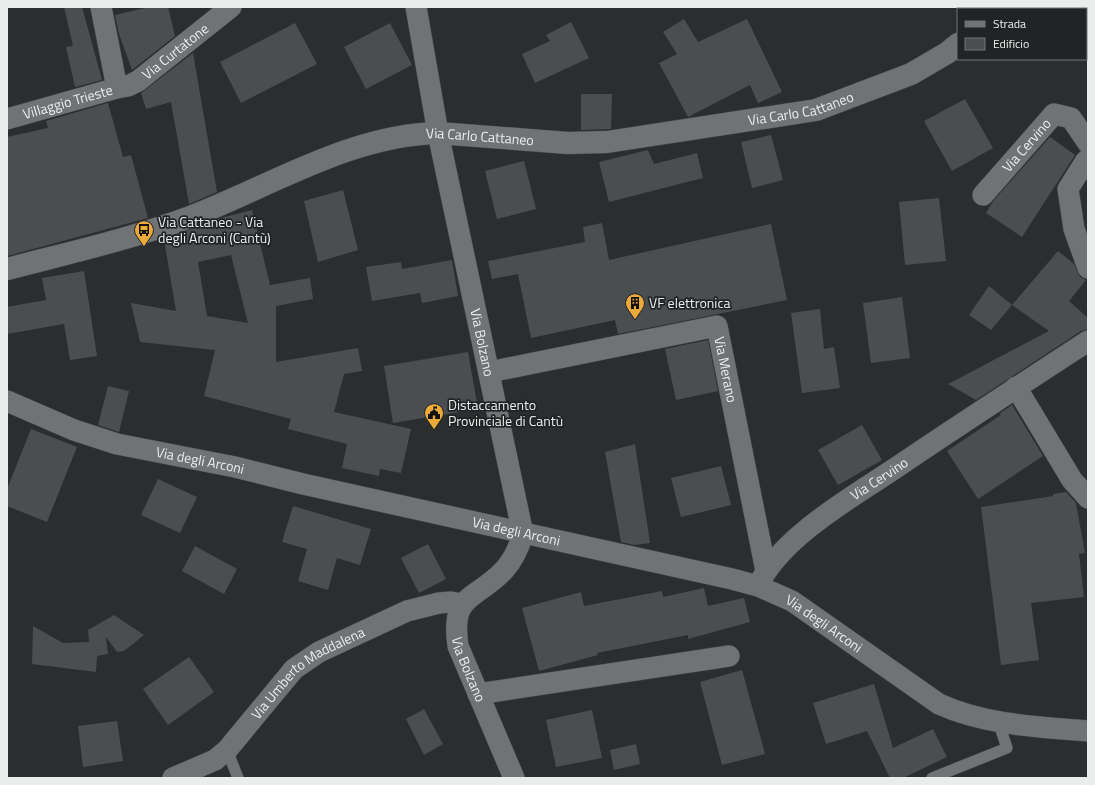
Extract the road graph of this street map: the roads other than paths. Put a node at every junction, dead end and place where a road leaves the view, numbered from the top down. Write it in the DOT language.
graph roads {
  1 [pos="101,7"];
  2 [pos="231,7"];
  3 [pos="416,7"];
  4 [pos="957,45"];
  5 [pos="117,88"];
  6 [pos="7,119"];
  7 [pos="438,133"];
  8 [pos="1088,142"];
  9 [pos="1088,159"];
  10 [pos="983,194"];
  11 [pos="1088,268"];
  12 [pos="7,269"];
  13 [pos="1088,342"];
  14 [pos="489,372"];
  15 [pos="1016,387"];
  16 [pos="7,401"];
  17 [pos="1088,498"];
  18 [pos="523,534"];
  19 [pos="762,579"];
  20 [pos="462,604"];
  21 [pos="729,656"];
  22 [pos="478,694"];
  23 [pos="998,721"];
  24 [pos="1088,731"];
  25 [pos="227,750"];
  26 [pos="173,778"];
  27 [pos="238,778"];
  28 [pos="514,778"];
  29 [pos="932,778"];
  1 -- 5 [label="street, Villaggio Trieste"];
  2 -- 5 [label="street, Via Curtatone"];
  3 -- 7 [label="street, Via Bolzano"];
  4 -- 7 [label="street, Via Carlo Cattaneo"];
  5 -- 6 [label="street, Villaggio Trieste"];
  7 -- 12 [label="street, Via Carlo Cattaneo"];
  7 -- 14 [label="street, Via Bolzano"];
  8 -- 10 [label="street, Via Cervino"];
  9 -- 11 [label="street"];
  13 -- 15 [label="street, Via Cervino"];
  14 -- 18 [label="street, Via Bolzano"];
  14 -- 19 [label="street, Via Merano"];
  15 -- 17 [label="street"];
  15 -- 19 [label="street, Via Cervino"];
  16 -- 18 [label="street, Via degli Arconi"];
  18 -- 19 [label="street, Via degli Arconi"];
  18 -- 20 [label="street"];
  19 -- 23 [label="street, Via degli Arconi"];
  20 -- 22 [label="street, Via Bolzano"];
  20 -- 25 [label="street, Via Umberto Maddalena"];
  21 -- 22 [label="street"];
  22 -- 28 [label="street, Via Bolzano"];
  23 -- 24 [label="street, Via degli Arconi"];
  23 -- 29 [label="lane"];
  25 -- 26 [label="street, Via Umberto Maddalena"];
  25 -- 27 [label="lane"];
}
